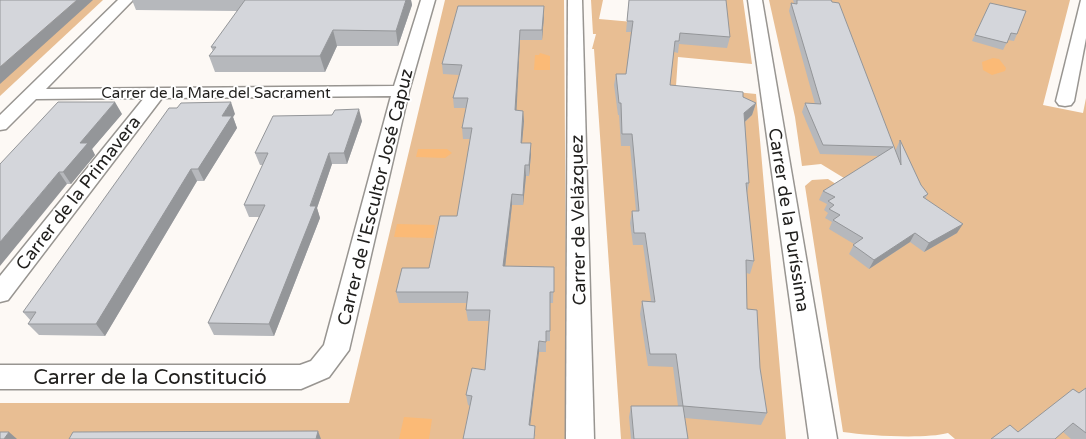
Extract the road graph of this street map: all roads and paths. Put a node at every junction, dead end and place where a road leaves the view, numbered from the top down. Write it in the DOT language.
graph roads {
  1 [pos="126,0"];
  2 [pos="428,0"];
  3 [pos="575,0"];
  4 [pos="755,0"];
  5 [pos="1086,3"];
  6 [pos="401,91"];
  7 [pos="157,93"];
  8 [pos="32,94"];
  9 [pos="1065,101"];
  10 [pos="0,125"];
  11 [pos="0,293"];
  12 [pos="0,377"];
  13 [pos="301,377"];
  14 [pos="580,439"];
  15 [pos="823,439"];
  1 -- 8 [label="street"];
  2 -- 6 [label="street, Carrer de l'Escultor José Capuz"];
  3 -- 14 [label="street, Carrer de Velázquez"];
  4 -- 15 [label="street, Carrer de la Puríssima"];
  5 -- 9 [label="street"];
  6 -- 7 [label="street, Carrer de la Mare del Sacrament"];
  6 -- 13 [label="street, Carrer de l'Escultor José Capuz"];
  7 -- 8 [label="street, Carrer de la Mare del Sacrament"];
  7 -- 11 [label="street, Carrer de la Primavera"];
  8 -- 10 [label="street"];
  12 -- 13 [label="street, Carrer de la Constitució"];
}
